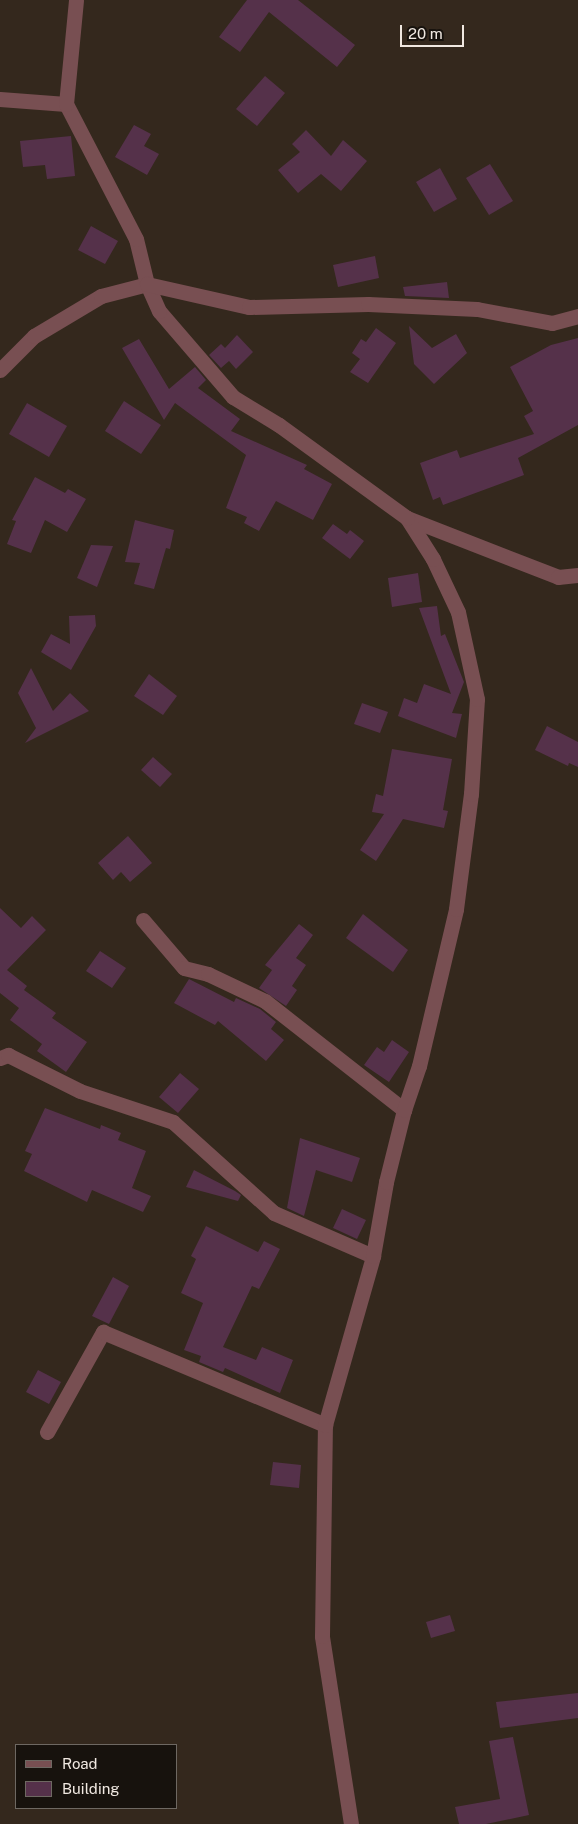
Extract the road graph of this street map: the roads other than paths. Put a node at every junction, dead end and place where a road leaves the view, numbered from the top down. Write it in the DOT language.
graph roads {
  1 [pos="76,0"];
  2 [pos="0,99"];
  3 [pos="66,104"];
  4 [pos="147,284"];
  5 [pos="578,316"];
  6 [pos="0,370"];
  7 [pos="407,518"];
  8 [pos="578,575"];
  9 [pos="143,920"];
  10 [pos="0,1058"];
  11 [pos="404,1110"];
  12 [pos="373,1256"];
  13 [pos="325,1425"];
  14 [pos="47,1432"];
  15 [pos="351,1824"];
  1 -- 3 [label="street"];
  2 -- 3 [label="street"];
  3 -- 4 [label="street"];
  4 -- 5 [label="street"];
  4 -- 6 [label="street"];
  4 -- 7 [label="street"];
  7 -- 8 [label="street"];
  7 -- 11 [label="street"];
  9 -- 11 [label="street"];
  10 -- 12 [label="street"];
  11 -- 12 [label="street"];
  12 -- 13 [label="street"];
  13 -- 14 [label="street"];
  13 -- 15 [label="street"];
}
